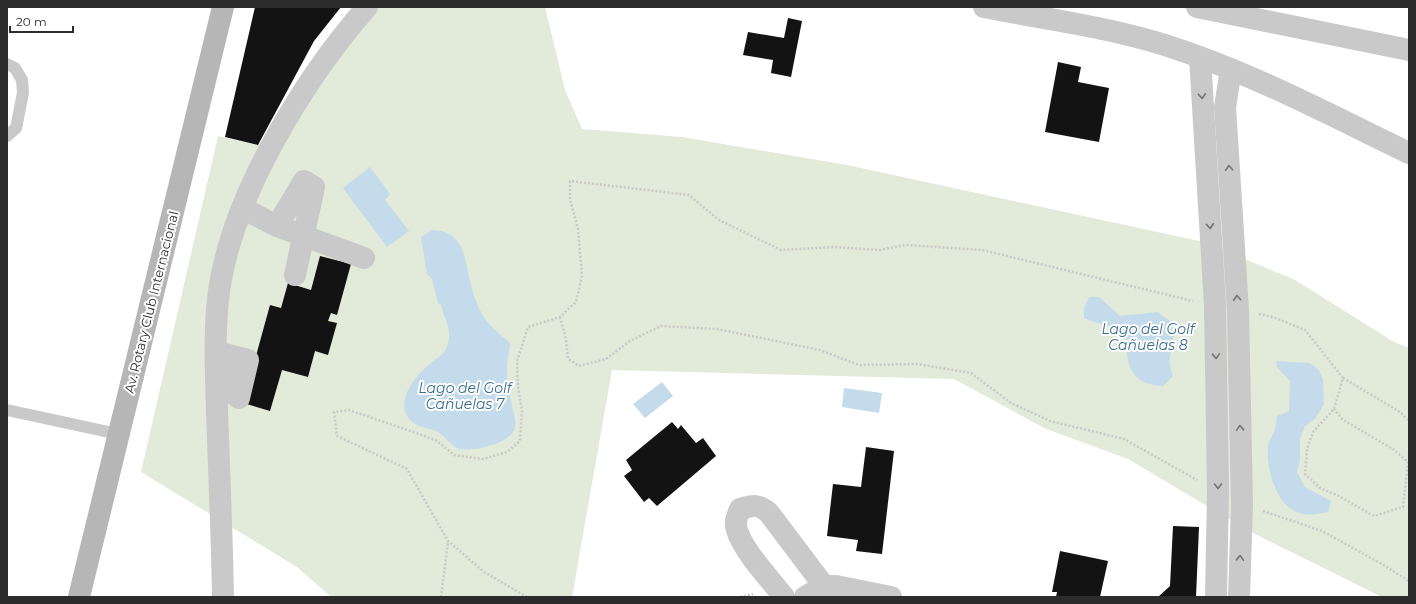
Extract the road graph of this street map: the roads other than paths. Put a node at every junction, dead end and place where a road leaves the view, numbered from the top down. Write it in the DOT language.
graph roads {
  1 [pos="222,7"];
  2 [pos="366,7"];
  3 [pos="984,7"];
  4 [pos="1197,7"];
  5 [pos="1409,50"];
  6 [pos="1200,57"];
  7 [pos="7,64"];
  8 [pos="1231,69"];
  9 [pos="7,136"];
  10 [pos="1409,153"];
  11 [pos="242,208"];
  12 [pos="277,226"];
  13 [pos="303,235"];
  14 [pos="364,258"];
  15 [pos="295,275"];
  16 [pos="7,410"];
  17 [pos="118,434"];
  18 [pos="824,586"];
  19 [pos="79,597"];
  20 [pos="223,597"];
  21 [pos="784,597"];
  22 [pos="805,597"];
  23 [pos="891,597"];
  24 [pos="1216,597"];
  25 [pos="1239,597"];
  1 -- 17 [label="main road, Av. Rotary Club Internacional"];
  2 -- 11 [label="street"];
  3 -- 6 [label="street"];
  4 -- 5 [label="street"];
  6 -- 8 [label="street"];
  6 -- 24 [label="street, one-way"];
  7 -- 9 [label="lane"];
  8 -- 10 [label="street"];
  25 -- 8 [label="street, one-way"];
  11 -- 12 [label="street"];
  11 -- 20 [label="street"];
  12 -- 13 [label="street"];
  12 -- 13 [label="street"];
  13 -- 14 [label="street"];
  13 -- 15 [label="street"];
  16 -- 17 [label="lane"];
  17 -- 19 [label="main road, Av. Rotary Club Internacional"];
  18 -- 21 [label="street"];
  18 -- 22 [label="street"];
  18 -- 23 [label="street"];
}
